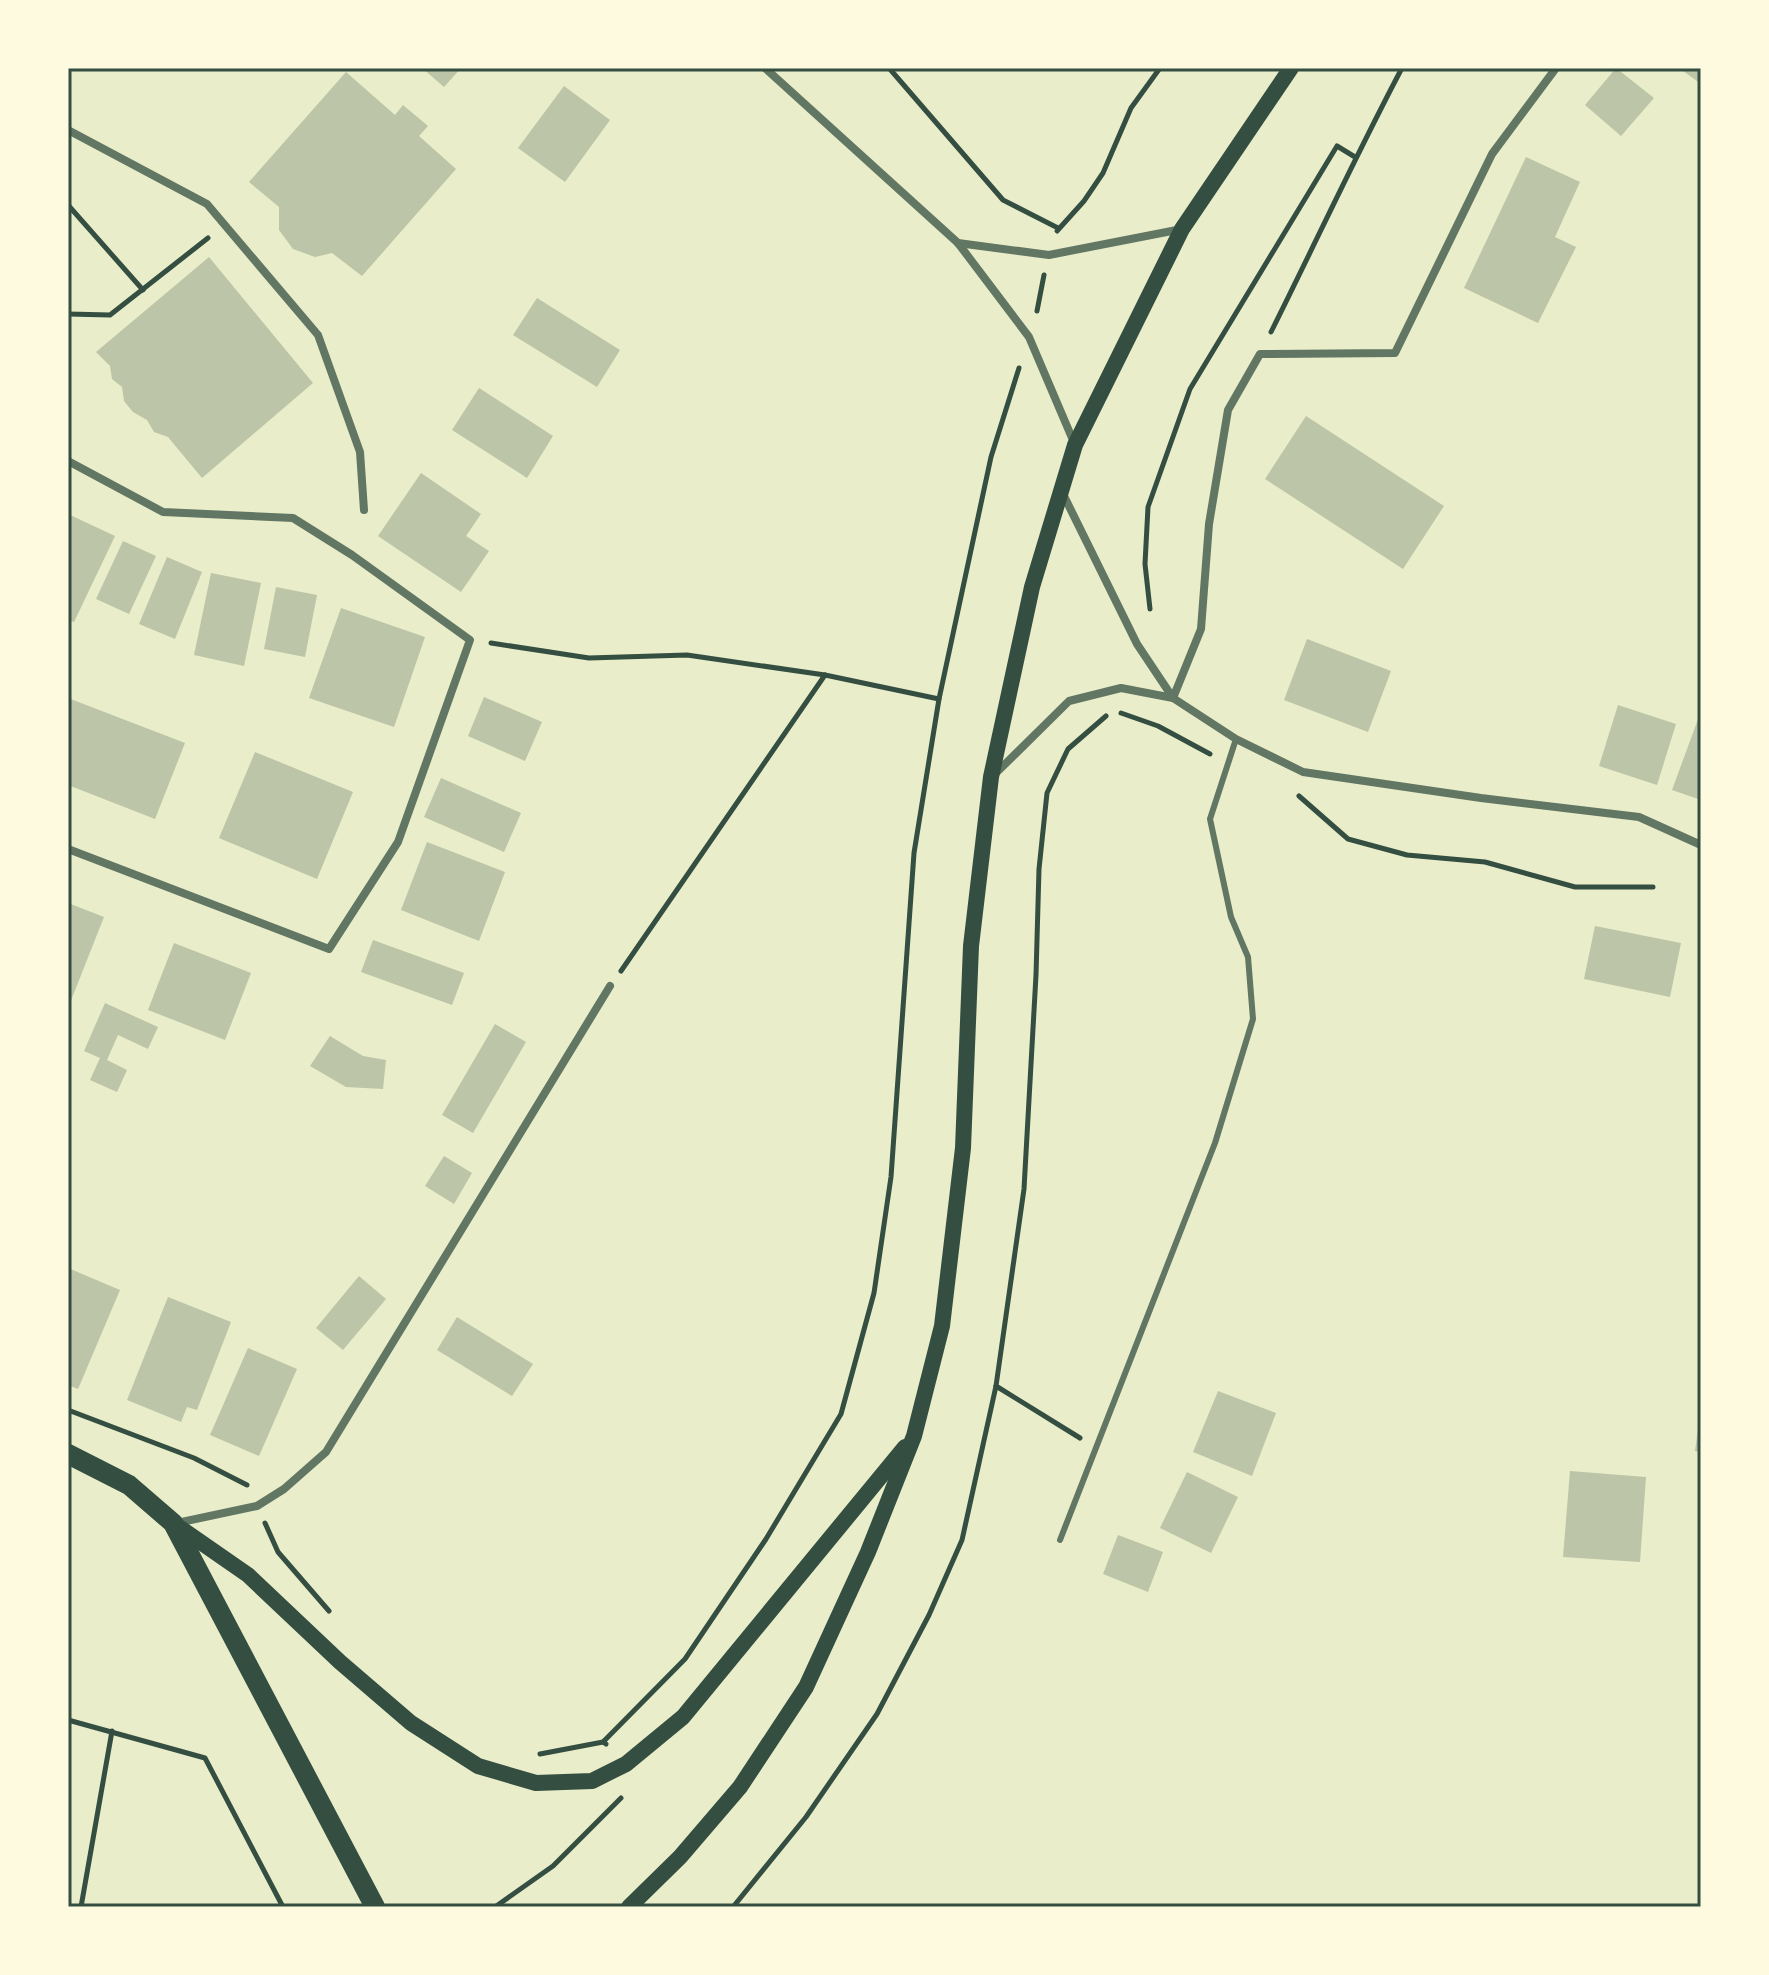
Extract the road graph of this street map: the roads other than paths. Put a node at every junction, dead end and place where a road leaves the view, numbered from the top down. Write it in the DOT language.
graph roads {
  1 [pos="765,68"];
  2 [pos="1291,68"];
  3 [pos="1556,68"];
  4 [pos="68,130"];
  5 [pos="1182,229"];
  6 [pos="958,243"];
  7 [pos="1075,445"];
  8 [pos="68,461"];
  9 [pos="1060,489"];
  10 [pos="364,510"];
  11 [pos="1173,698"];
  12 [pos="1236,739"];
  13 [pos="991,777"];
  14 [pos="1701,845"];
  15 [pos="68,849"];
  16 [pos="610,986"];
  17 [pos="914,1436"];
  18 [pos="68,1454"];
  19 [pos="173,1523"];
  20 [pos="1060,1540"];
  21 [pos="375,1907"];
  22 [pos="629,1907"];
  1 -- 6 [label="street"];
  2 -- 5 [label="main road"];
  3 -- 11 [label="street"];
  4 -- 10 [label="street"];
  5 -- 6 [label="street"];
  5 -- 7 [label="main road"];
  6 -- 7 [label="street"];
  7 -- 9 [label="main road"];
  8 -- 15 [label="street"];
  9 -- 11 [label="street"];
  9 -- 13 [label="main road"];
  11 -- 12 [label="street"];
  11 -- 13 [label="street"];
  12 -- 14 [label="street"];
  12 -- 20 [label="lane"];
  13 -- 17 [label="main road"];
  16 -- 19 [label="street"];
  17 -- 19 [label="main road"];
  17 -- 22 [label="main road"];
  18 -- 19 [label="main road"];
  19 -- 21 [label="main road"];
}
